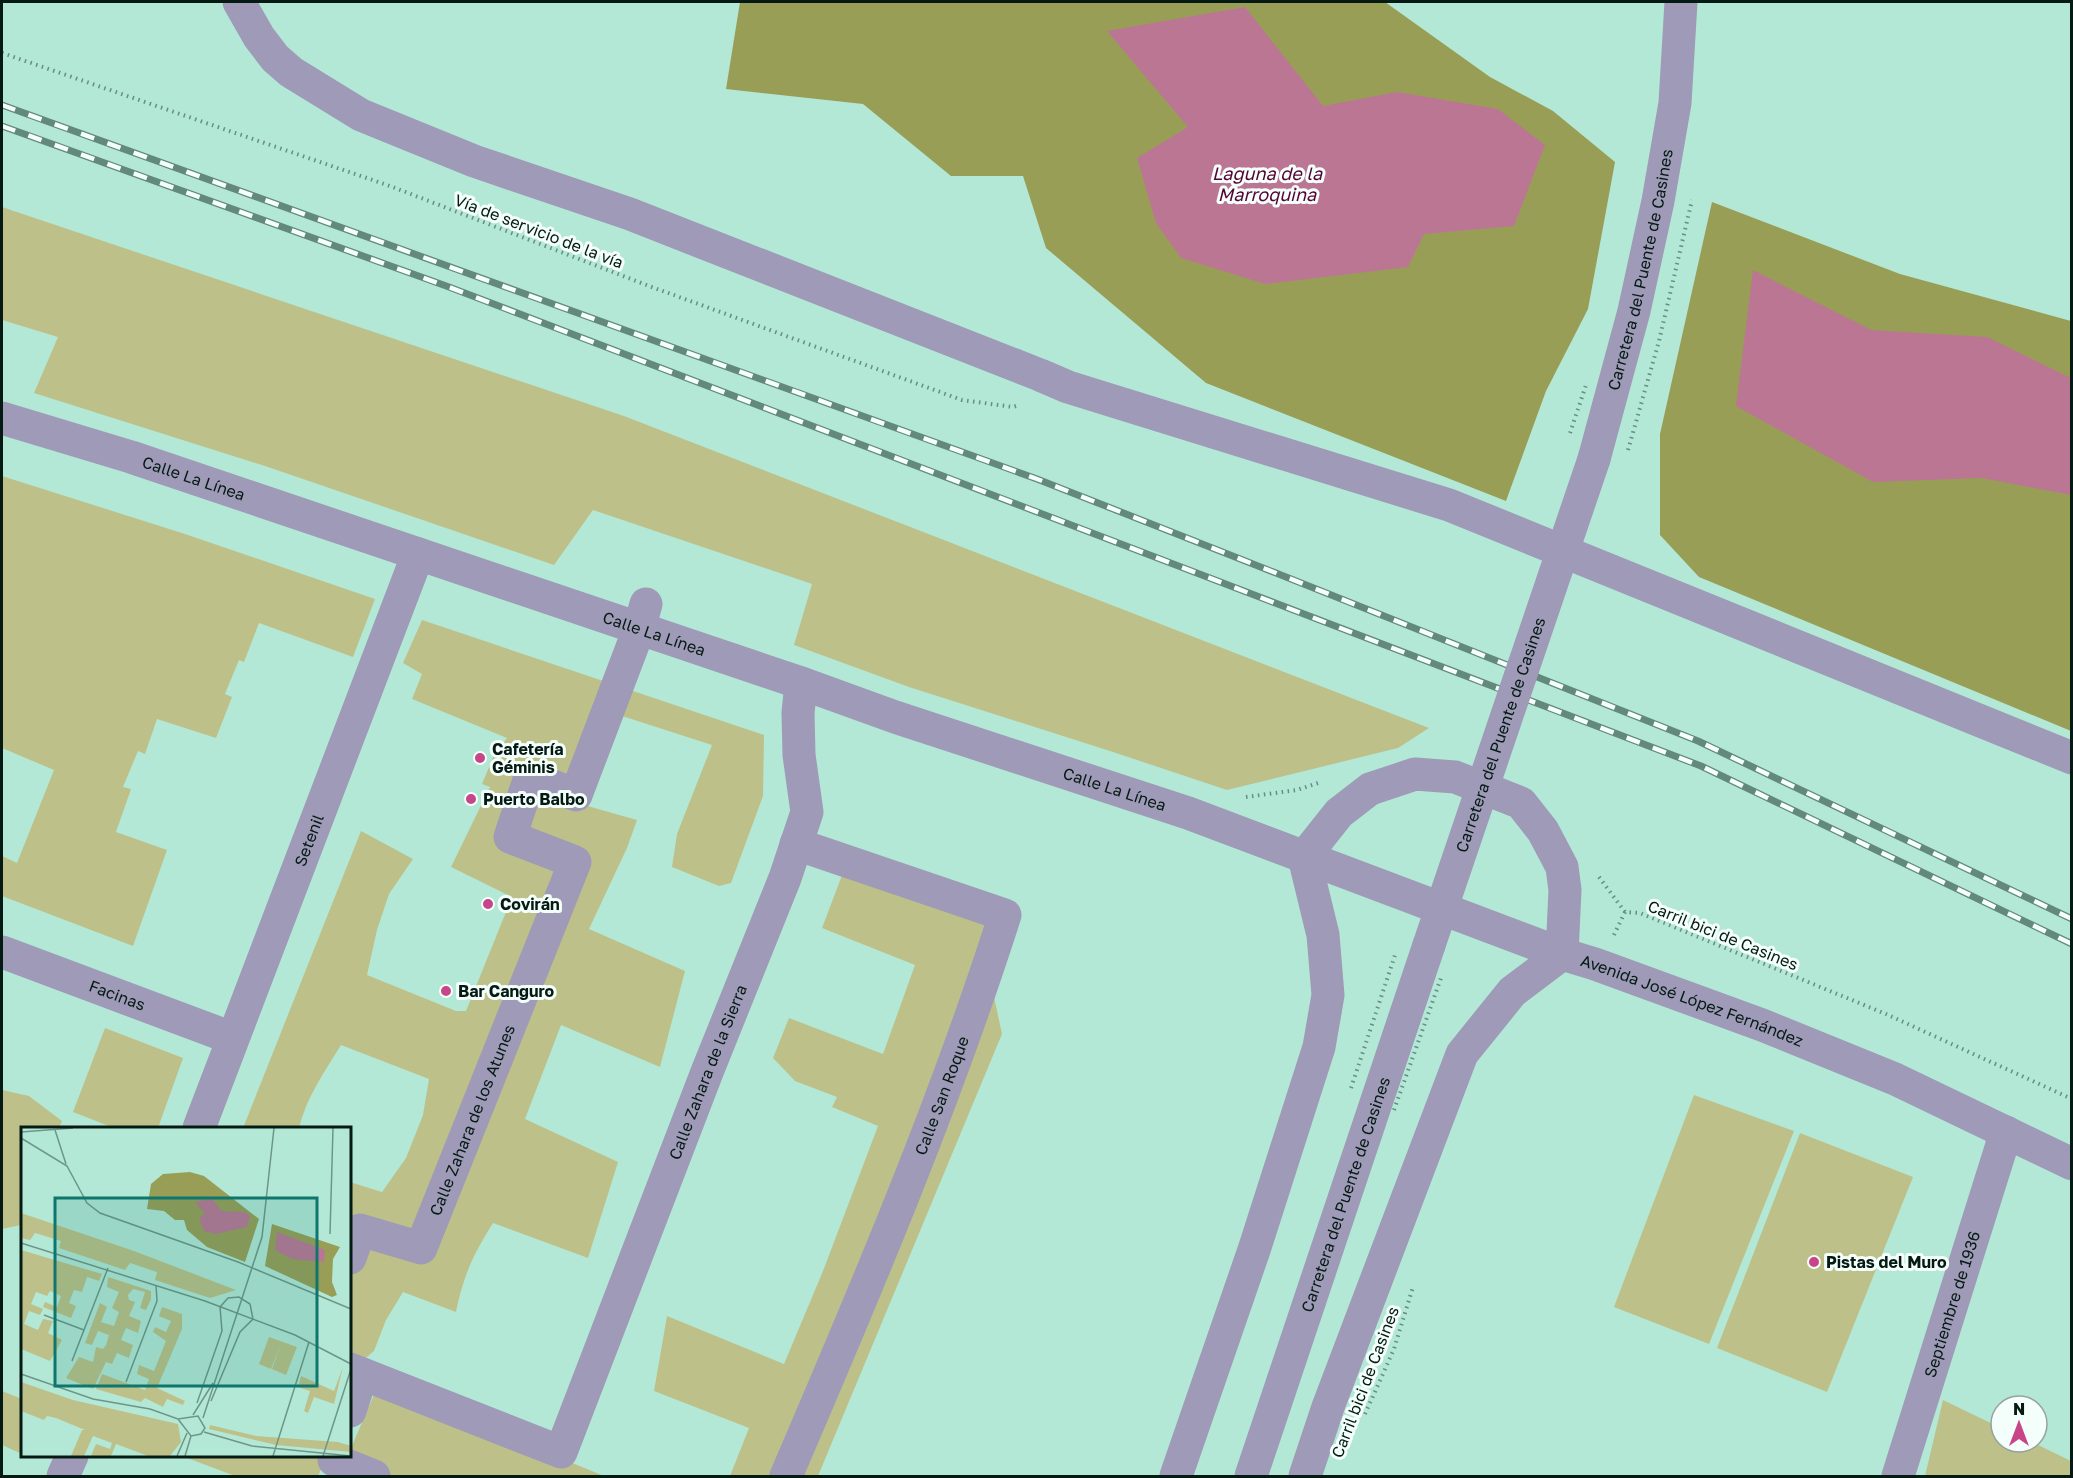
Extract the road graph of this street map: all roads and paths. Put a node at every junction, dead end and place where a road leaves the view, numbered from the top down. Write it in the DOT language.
graph roads {
  1 [pos="239,2"];
  2 [pos="1681,2"];
  3 [pos="2,53"];
  4 [pos="1068,387"];
  5 [pos="2,418"];
  6 [pos="418,554"];
  7 [pos="643,616"];
  8 [pos="801,683"];
  9 [pos="2072,758"];
  10 [pos="1320,782"];
  11 [pos="1239,798"];
  12 [pos="796,844"];
  13 [pos="1304,857"];
  14 [pos="1593,869"];
  15 [pos="1625,912"];
  16 [pos="2,952"];
  17 [pos="1562,954"];
  18 [pos="1595,964"];
  19 [pos="232,1038"];
  20 [pos="2072,1099"];
  21 [pos="199,1127"];
  22 [pos="2006,1132"];
  23 [pos="2072,1164"];
  24 [pos="351,1255"];
  25 [pos="1416,1278"];
  26 [pos="356,1372"];
  27 [pos="351,1404"];
  28 [pos="1364,1418"];
  29 [pos="71,1457"];
  30 [pos="332,1464"];
  31 [pos="1255,1464"];
  32 [pos="63,1476"];
  33 [pos="374,1476"];
  34 [pos="786,1476"];
  35 [pos="1176,1476"];
  36 [pos="1235,1476"];
  37 [pos="1305,1476"];
  38 [pos="1898,1476"];
  1 -- 4 [label="street"];
  2 -- 31 [label="street, Carretera del Puente de Casines, bridge"];
  3 -- 4 [label="path, Vía de servicio de la vía"];
  4 -- 9 [label="street"];
  5 -- 6 [label="street, Calle La Línea"];
  6 -- 7 [label="street, Calle La Línea"];
  6 -- 19 [label="street, Setenil"];
  7 -- 8 [label="street, Calle La Línea"];
  7 -- 24 [label="street, Calle Zahara de los Atunes"];
  8 -- 12 [label="street, Calle Zahara de la Sierra"];
  8 -- 13 [label="street, Calle La Línea"];
  10 -- 11 [label="path"];
  12 -- 26 [label="street, Calle Zahara de la Sierra"];
  12 -- 34 [label="street, Calle San Roque"];
  13 -- 17 [label="street, Avenida José López Fernández"];
  13 -- 17 [label="street"];
  13 -- 35 [label="street"];
  14 -- 15 [label="path"];
  15 -- 18 [label="path, Carril bici de Casines"];
  15 -- 20 [label="path, Carril bici de Casines"];
  16 -- 19 [label="street, Facinas"];
  17 -- 18 [label="street, Avenida José López Fernández"];
  17 -- 37 [label="street"];
  18 -- 22 [label="street, Avenida José López Fernández"];
  19 -- 21 [label="street, Setenil"];
  22 -- 23 [label="street, Avenida José López Fernández"];
  22 -- 38 [label="street, Septiembre de 1936"];
  25 -- 28 [label="path, Carril bici de Casines"];
  26 -- 27 [label="street"];
  29 -- 32 [label="street"];
  30 -- 33 [label="street"];
  31 -- 36 [label="street, Carretera del Puente de Casines"];
}
